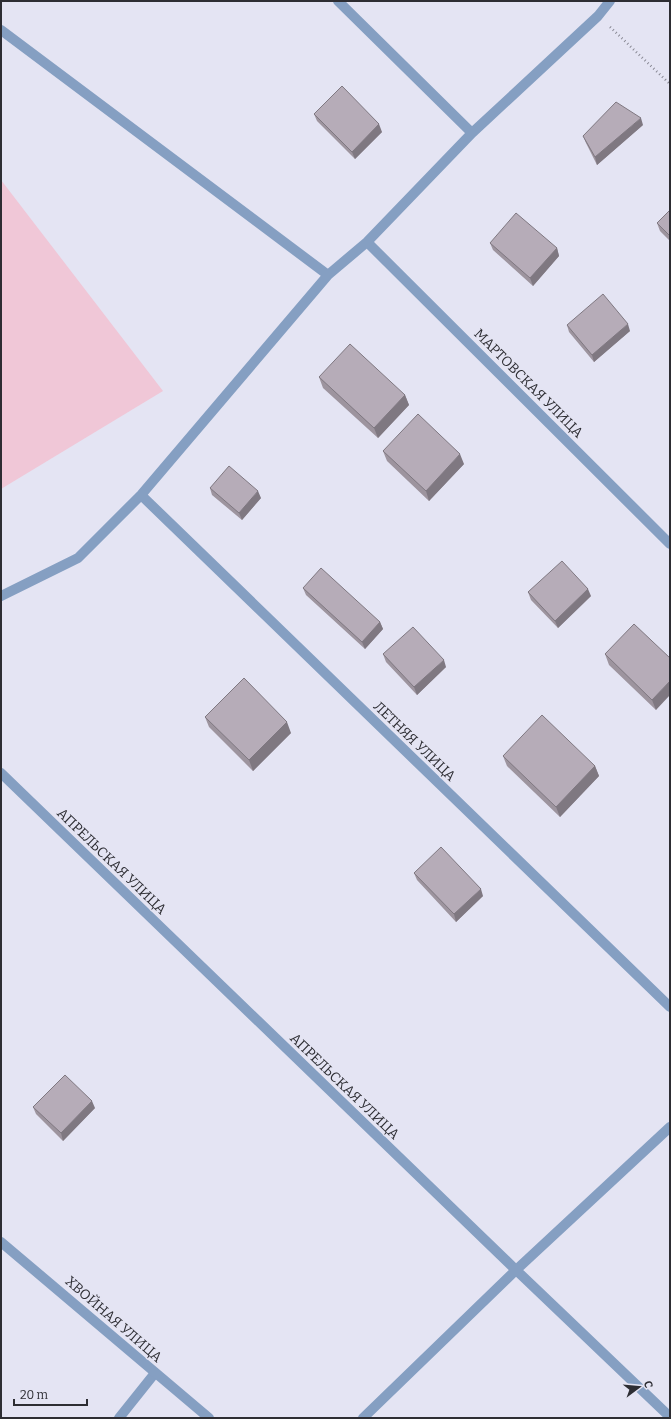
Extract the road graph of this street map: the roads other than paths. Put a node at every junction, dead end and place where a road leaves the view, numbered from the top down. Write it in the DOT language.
graph roads {
  1 [pos="338,1"];
  2 [pos="610,1"];
  3 [pos="1,30"];
  4 [pos="472,133"];
  5 [pos="367,242"];
  6 [pos="328,275"];
  7 [pos="141,495"];
  8 [pos="670,544"];
  9 [pos="1,596"];
  10 [pos="1,773"];
  11 [pos="670,1007"];
  12 [pos="670,1127"];
  13 [pos="1,1242"];
  14 [pos="516,1270"];
  15 [pos="154,1373"];
  16 [pos="670,1417"];
  17 [pos="119,1418"];
  18 [pos="208,1418"];
  19 [pos="363,1418"];
  1 -- 4 [label="street"];
  2 -- 4 [label="street"];
  3 -- 6 [label="street"];
  4 -- 5 [label="street"];
  5 -- 6 [label="street"];
  5 -- 8 [label="street, МАРТОВСКАЯ УЛИЦА"];
  6 -- 7 [label="street"];
  7 -- 9 [label="street"];
  7 -- 11 [label="street, ЛЕТНЯЯ УЛИЦА"];
  10 -- 14 [label="street, АПРЕЛЬСКАЯ УЛИЦА"];
  12 -- 14 [label="street"];
  13 -- 15 [label="street, ХВОЙНАЯ УЛИЦА"];
  14 -- 16 [label="street, АПРЕЛЬСКАЯ УЛИЦА"];
  14 -- 19 [label="street"];
  15 -- 17 [label="street"];
  15 -- 18 [label="street, ХВОЙНАЯ УЛИЦА"];
}
